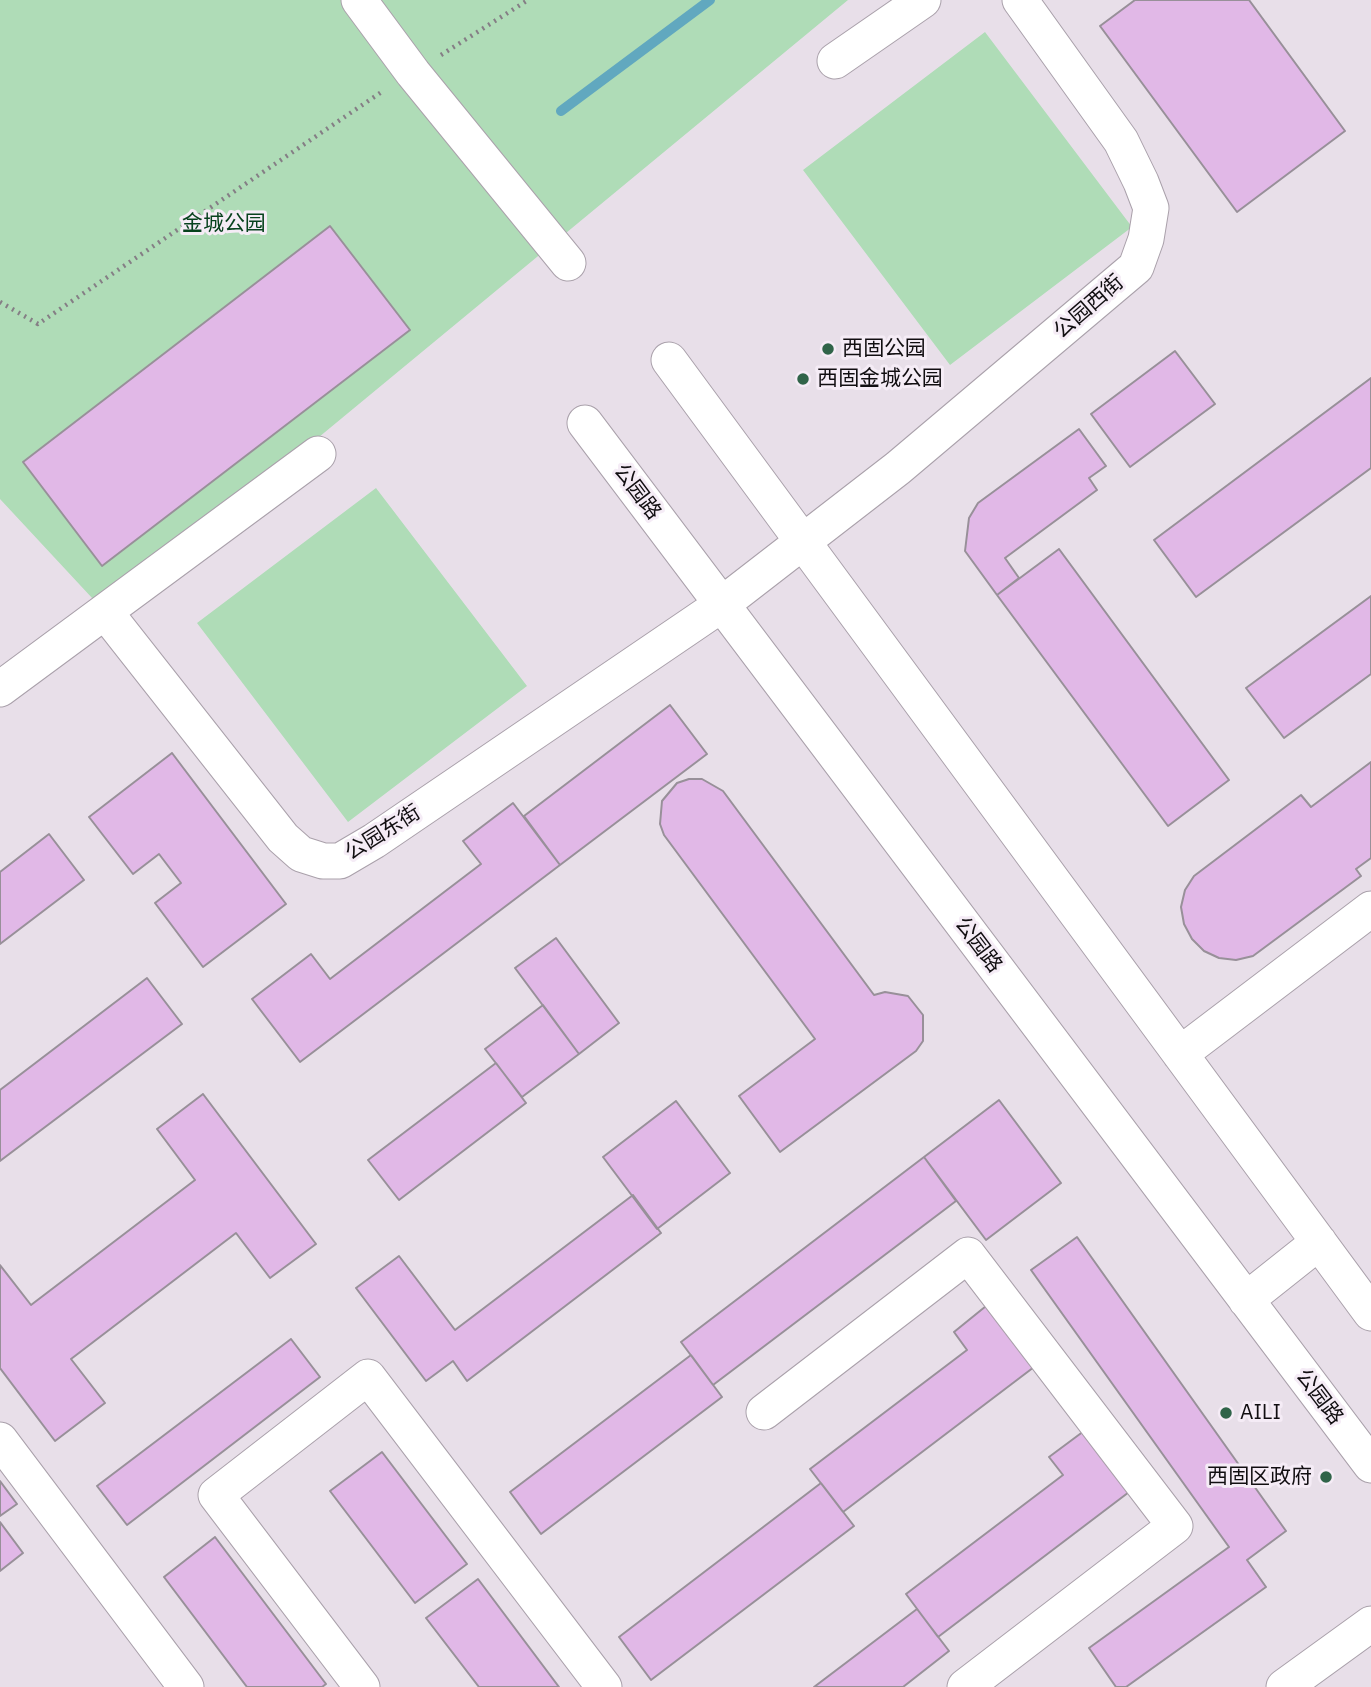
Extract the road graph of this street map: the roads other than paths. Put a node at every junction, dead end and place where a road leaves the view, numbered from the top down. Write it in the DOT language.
graph roads {
  1 [pos="359,0"];
  2 [pos="923,0"];
  3 [pos="1020,0"];
  4 [pos="835,61"];
  5 [pos="568,264"];
  6 [pos="668,360"];
  7 [pos="585,423"];
  8 [pos="318,454"];
  9 [pos="804,543"];
  10 [pos="721,606"];
  11 [pos="106,612"];
  12 [pos="6,673"];
  13 [pos="1371,909"];
  14 [pos="1180,1054"];
  15 [pos="1319,1242"];
  16 [pos="1247,1300"];
  17 [pos="1371,1313"];
  18 [pos="764,1412"];
  19 [pos="0,1440"];
  20 [pos="1371,1465"];
  21 [pos="1371,1624"];
  22 [pos="186,1687"];
  23 [pos="362,1687"];
  24 [pos="604,1687"];
  25 [pos="965,1687"];
  26 [pos="1284,1687"];
  1 -- 5 [label="street"];
  2 -- 4 [label="street"];
  3 -- 9 [label="street, 公园西街"];
  6 -- 9 [label="street"];
  7 -- 10 [label="street, 公园路"];
  8 -- 11 [label="street"];
  9 -- 10 [label="street, 公园西街"];
  9 -- 14 [label="street"];
  10 -- 11 [label="street, 公园东街"];
  10 -- 16 [label="street, 公园路"];
  11 -- 12 [label="street"];
  13 -- 14 [label="street"];
  14 -- 15 [label="street"];
  15 -- 16 [label="street"];
  15 -- 17 [label="street"];
  16 -- 20 [label="street, 公园路"];
  18 -- 25 [label="street"];
  19 -- 22 [label="street"];
  21 -- 26 [label="street"];
  23 -- 24 [label="street"];
}
